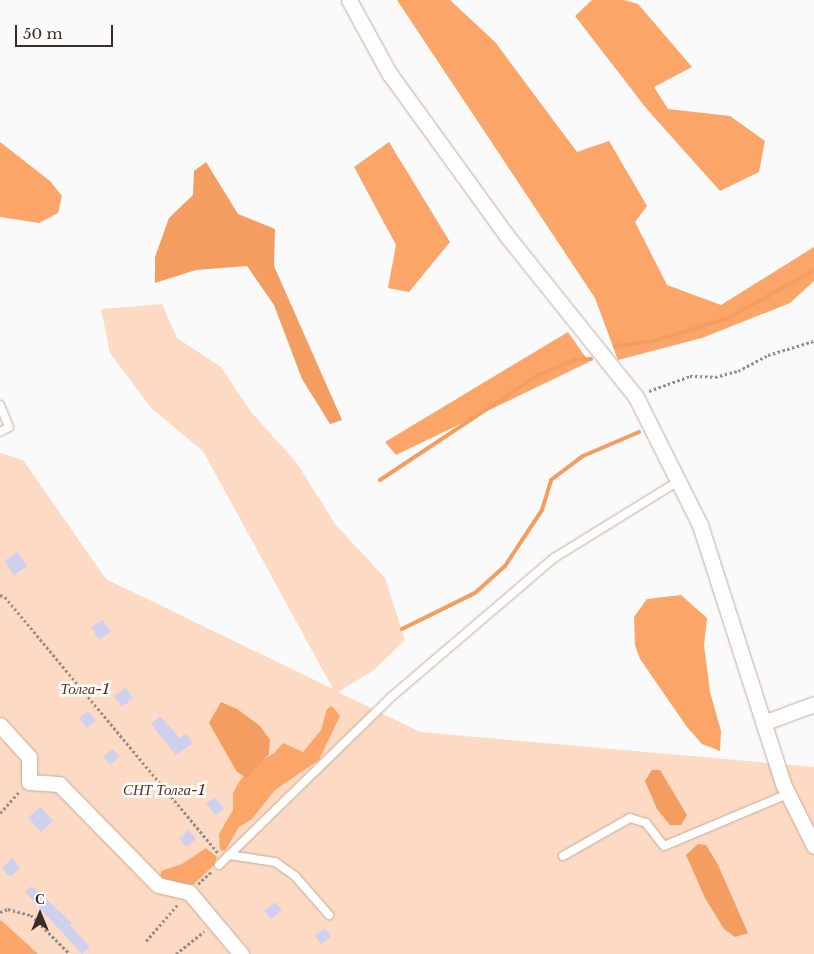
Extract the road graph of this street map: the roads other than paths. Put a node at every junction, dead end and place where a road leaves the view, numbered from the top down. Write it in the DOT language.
graph roads {
  1 [pos="349,0"];
  2 [pos="0,405"];
  3 [pos="0,432"];
  4 [pos="676,482"];
  5 [pos="814,704"];
  6 [pos="763,723"];
  7 [pos="0,725"];
  8 [pos="785,789"];
  9 [pos="814,846"];
  10 [pos="563,856"];
  11 [pos="329,915"];
  12 [pos="241,954"];
  1 -- 4 [label="street"];
  2 -- 3 [label="lane"];
  4 -- 6 [label="street"];
  4 -- 11 [label="lane"];
  5 -- 6 [label="street"];
  6 -- 8 [label="street"];
  7 -- 12 [label="street"];
  8 -- 9 [label="street"];
  8 -- 10 [label="lane"];
}
